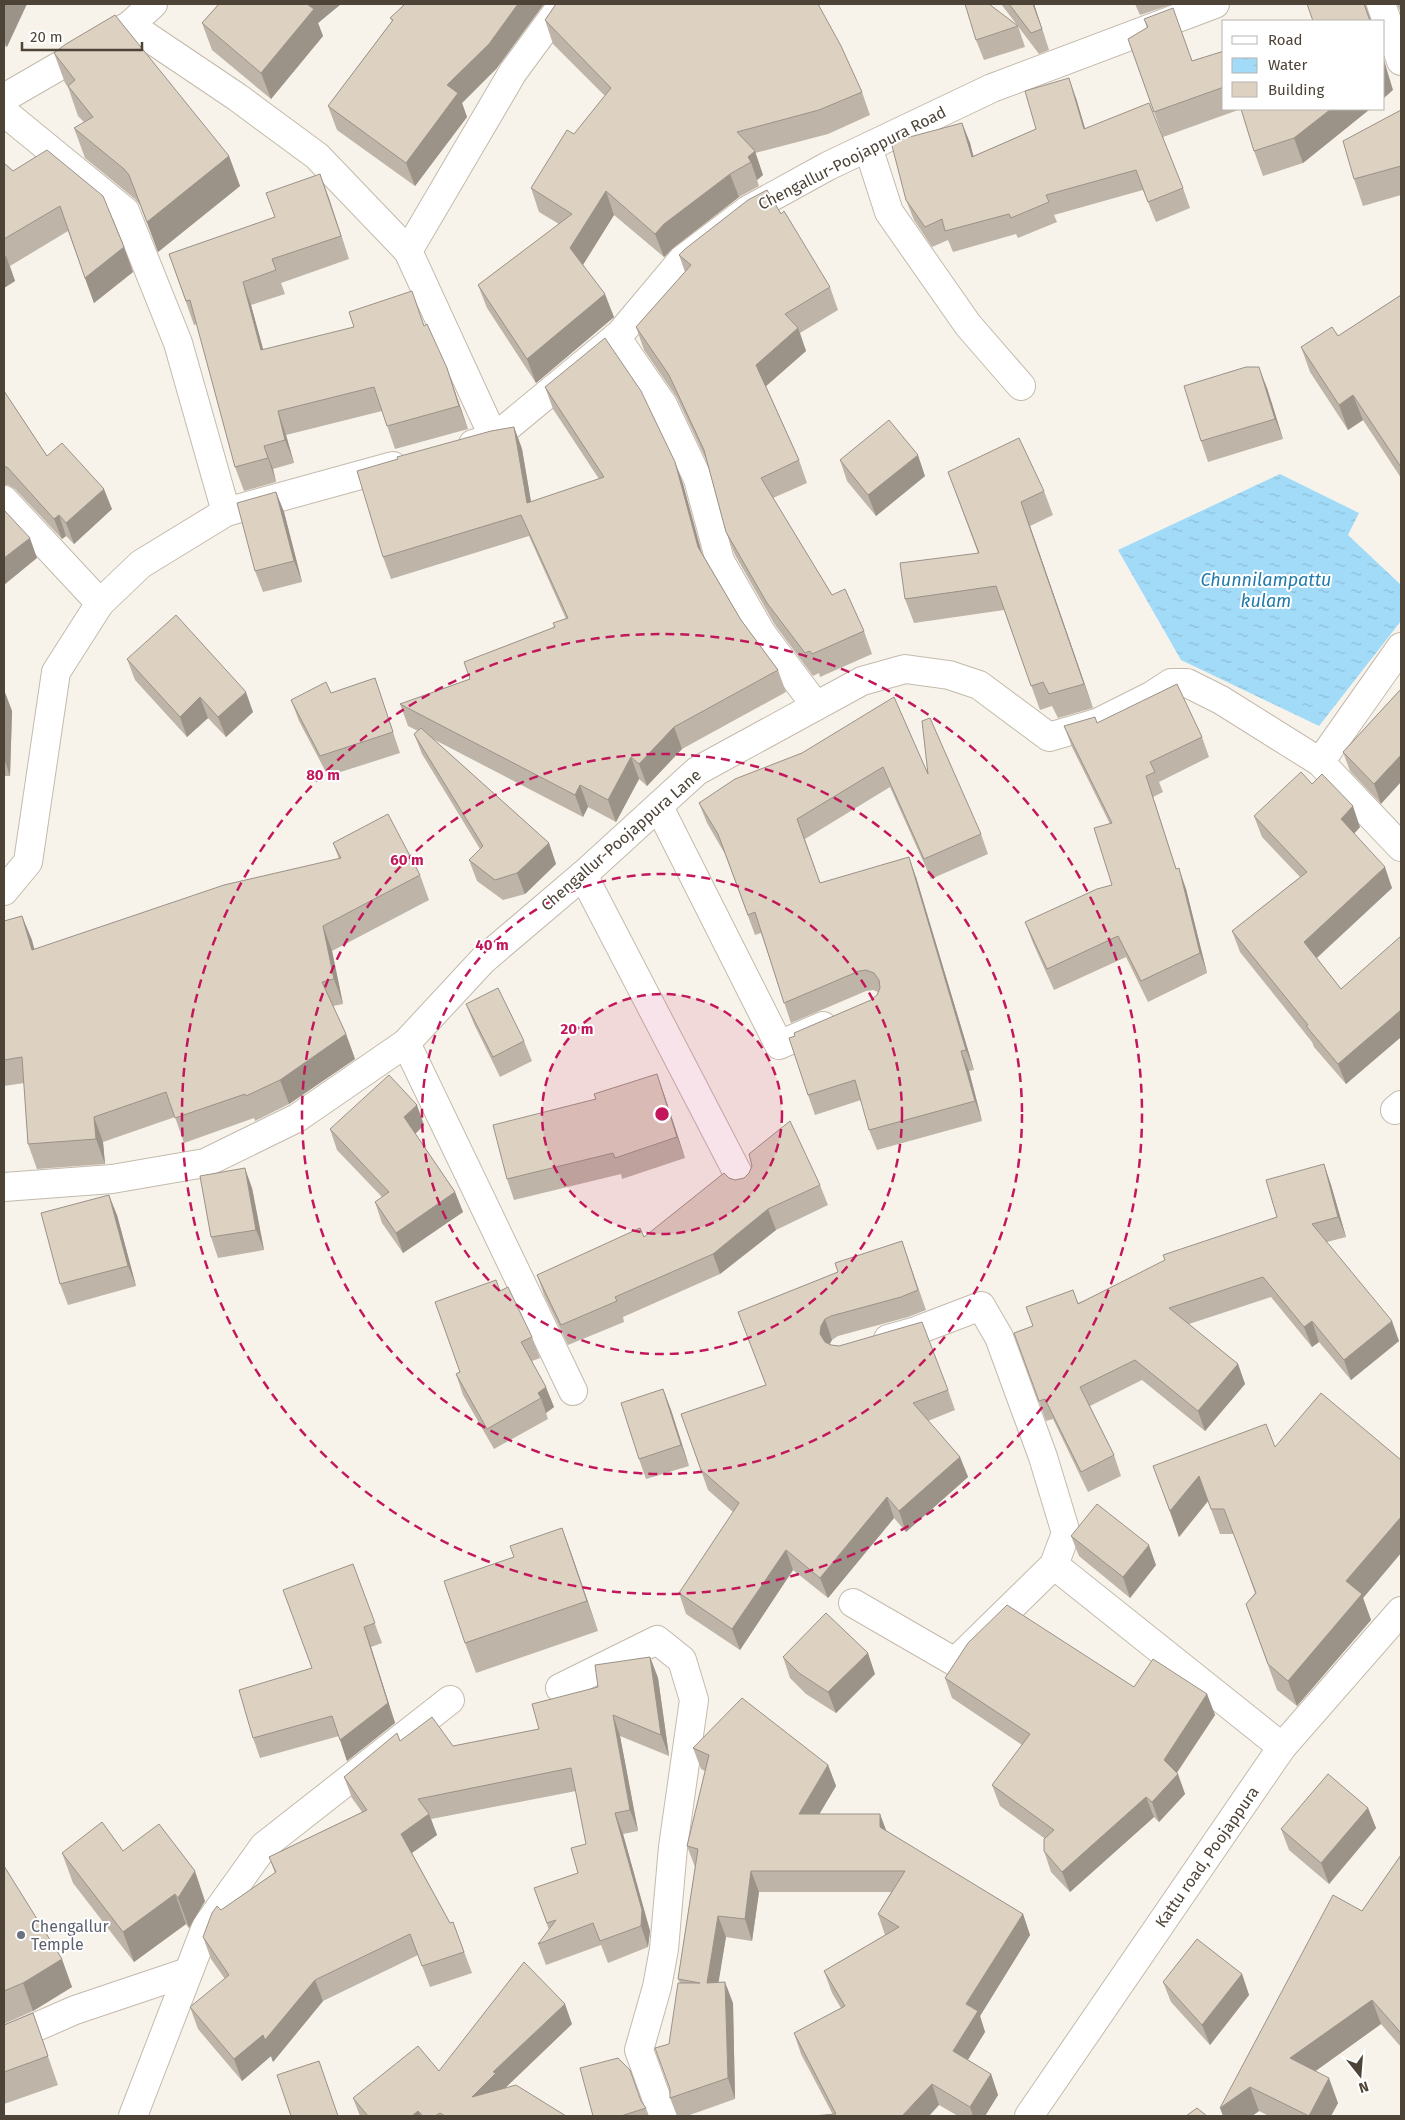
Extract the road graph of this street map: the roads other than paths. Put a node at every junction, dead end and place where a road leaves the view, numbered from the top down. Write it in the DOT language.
graph roads {
  1 [pos="153,4"];
  2 [pos="563,4"];
  3 [pos="1215,4"];
  4 [pos="1381,4"];
  5 [pos="130,26"];
  6 [pos="1401,62"];
  7 [pos="4,98"];
  8 [pos="4,112"];
  9 [pos="868,147"];
  10 [pos="408,251"];
  11 [pos="616,337"];
  12 [pos="1021,386"];
  13 [pos="494,438"];
  14 [pos="449,450"];
  15 [pos="412,461"];
  16 [pos="4,500"];
  17 [pos="226,512"];
  18 [pos="100,603"];
  19 [pos="1401,647"];
  20 [pos="816,706"];
  21 [pos="1320,762"];
  22 [pos="659,807"];
  23 [pos="1401,847"];
  24 [pos="583,875"];
  25 [pos="4,891"];
  26 [pos="847,1016"];
  27 [pos="406,1043"];
  28 [pos="744,1185"];
  29 [pos="4,1187"];
  30 [pos="860,1346"];
  31 [pos="573,1392"];
  32 [pos="1054,1566"];
  33 [pos="853,1602"];
  34 [pos="1401,1610"];
  35 [pos="560,1688"];
  36 [pos="450,1700"];
  37 [pos="1282,1747"];
  38 [pos="188,1972"];
  39 [pos="4,2041"];
  40 [pos="133,2116"];
  41 [pos="663,2116"];
  42 [pos="1029,2116"];
  1 -- 5 [label="street"];
  2 -- 10 [label="street"];
  3 -- 9 [label="street, Chengallur-Poojappura Road"];
  4 -- 6 [label="street"];
  5 -- 7 [label="street"];
  5 -- 10 [label="street"];
  8 -- 17 [label="street"];
  9 -- 11 [label="street, Chengallur-Poojappura Road"];
  9 -- 12 [label="street"];
  10 -- 13 [label="street"];
  11 -- 13 [label="street, Chengallur-Poojappura Road"];
  11 -- 20 [label="street"];
  13 -- 14 [label="street, Chengallur-Poojappura Road"];
  15 -- 17 [label="street"];
  16 -- 18 [label="street"];
  17 -- 18 [label="street"];
  18 -- 25 [label="street"];
  19 -- 21 [label="street"];
  20 -- 21 [label="street, Chengallur-Poojappura Lane"];
  20 -- 22 [label="street, Chengallur-Poojappura Lane"];
  21 -- 23 [label="street"];
  22 -- 24 [label="street, Chengallur-Poojappura Lane"];
  22 -- 26 [label="street"];
  24 -- 27 [label="street, Chengallur-Poojappura Lane"];
  24 -- 28 [label="street"];
  27 -- 29 [label="street, Chengallur-Poojappura Lane"];
  27 -- 31 [label="street"];
  30 -- 32 [label="street"];
  32 -- 33 [label="street"];
  32 -- 37 [label="street"];
  34 -- 37 [label="street, Kattu road, Poojappura"];
  35 -- 41 [label="street"];
  36 -- 38 [label="street"];
  37 -- 42 [label="street, Kattu road, Poojappura"];
  38 -- 39 [label="street"];
  38 -- 40 [label="street"];
}
